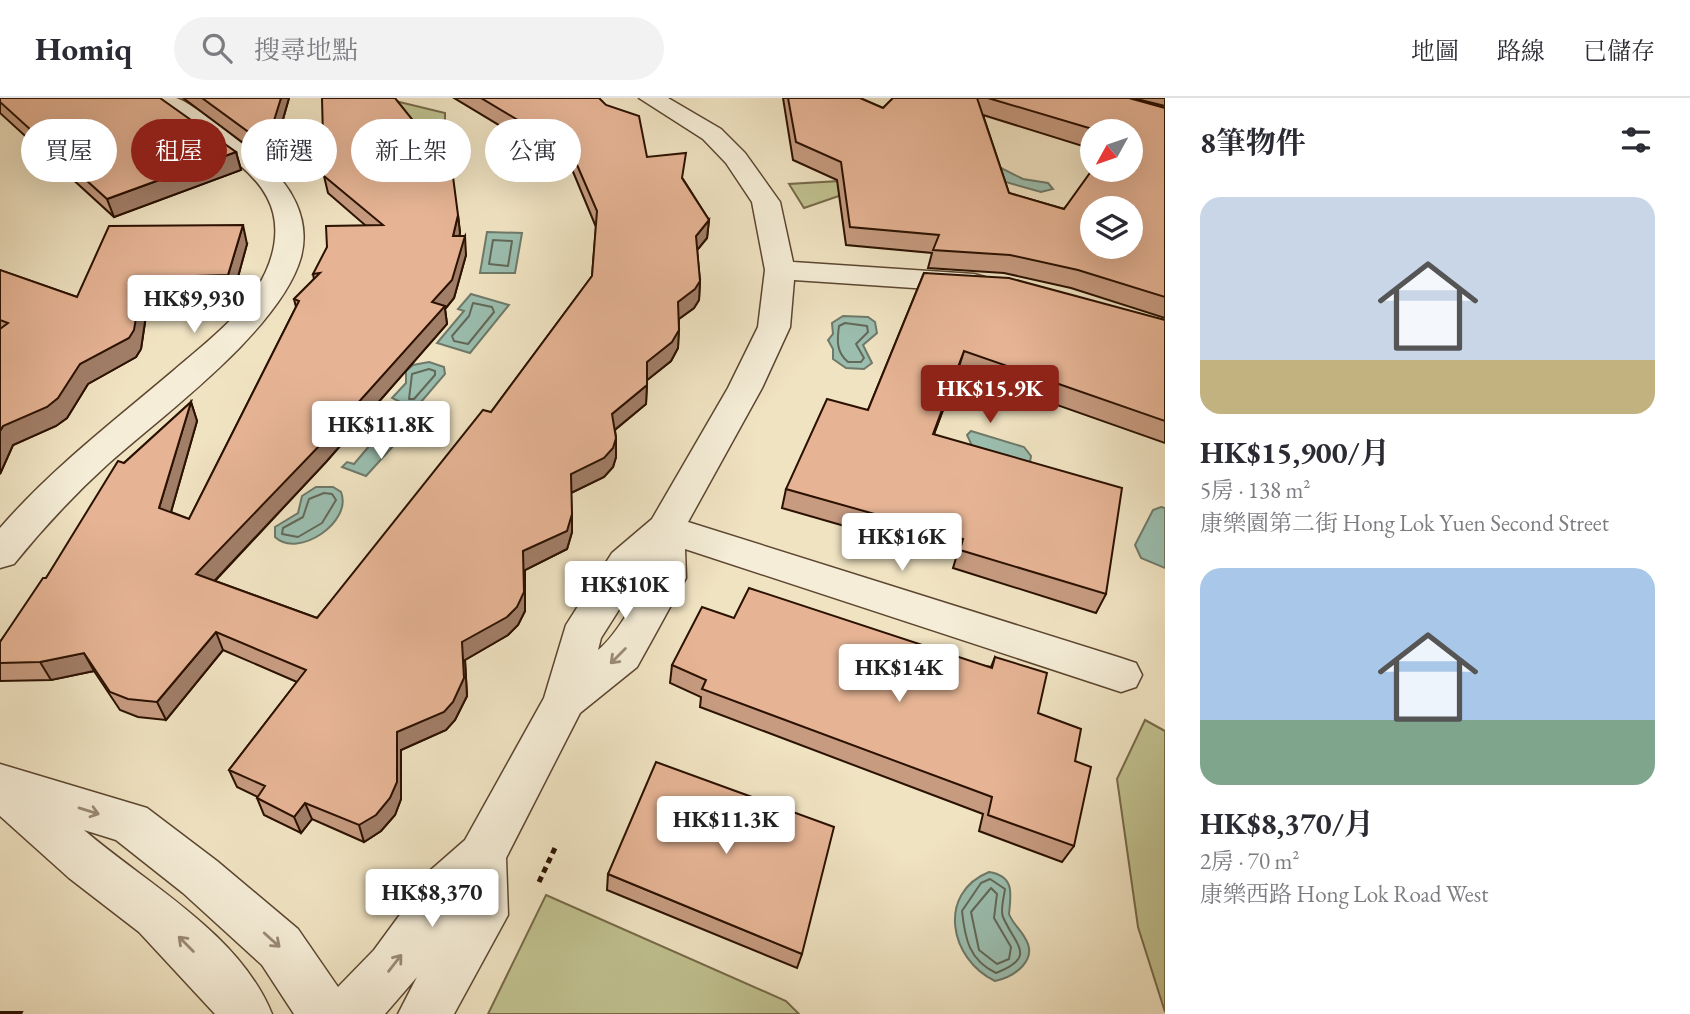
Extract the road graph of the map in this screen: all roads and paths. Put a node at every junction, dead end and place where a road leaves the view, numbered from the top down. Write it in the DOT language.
graph roads {
  1 [pos="162,98"];
  2 [pos="651,98"];
  3 [pos="780,270"];
  4 [pos="1003,285"];
  5 [pos="665,528"];
  6 [pos="0,554"];
  7 [pos="1121,675"];
  8 [pos="0,785"];
  9 [pos="482,856"];
  10 [pos="246,1014"];
  11 [pos="325,1014"];
  12 [pos="349,1014"];
  13 [pos="424,1014"];
  1 -- 6 [label="street"];
  2 -- 3 [label="street"];
  3 -- 4 [label="street"];
  3 -- 5 [label="street"];
  5 -- 7 [label="street"];
  5 -- 9 [label="street"];
  10 -- 8 [label="street, one-way"];
  8 -- 11 [label="street, one-way"];
  12 -- 9 [label="street, one-way"];
  9 -- 13 [label="street"];
}
